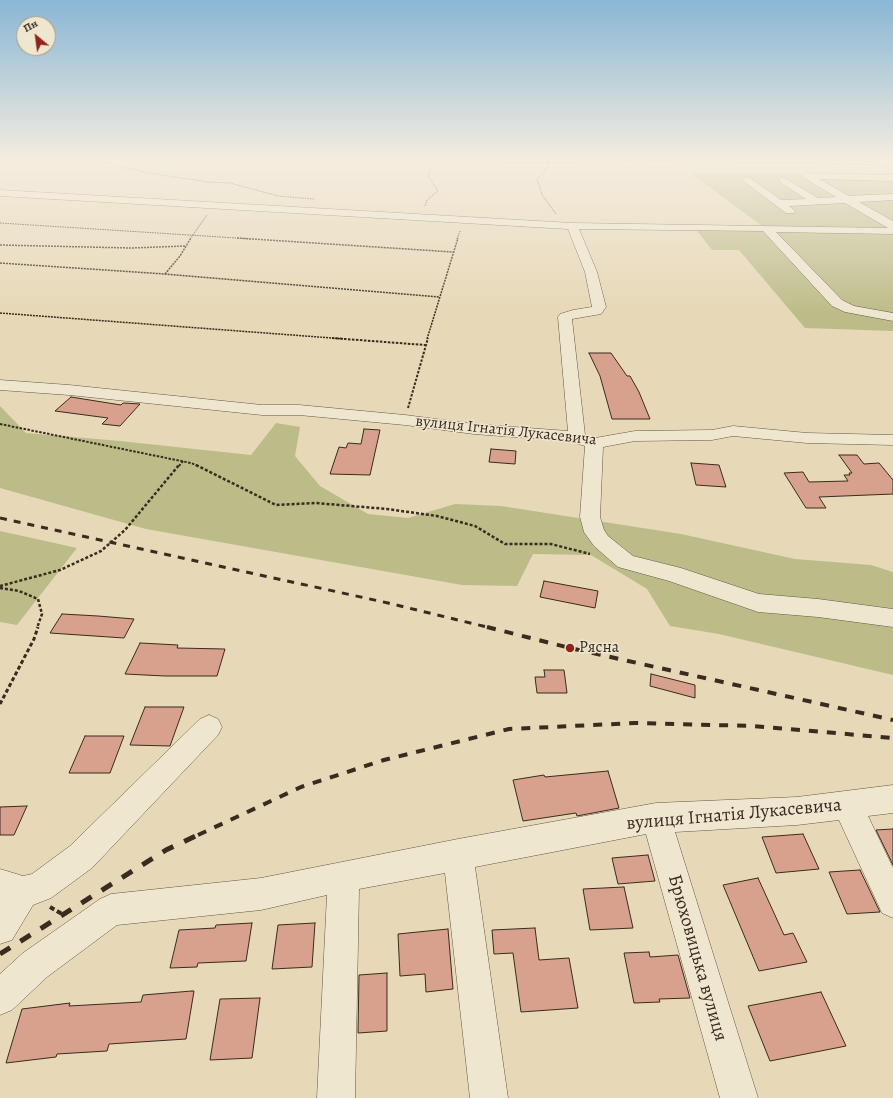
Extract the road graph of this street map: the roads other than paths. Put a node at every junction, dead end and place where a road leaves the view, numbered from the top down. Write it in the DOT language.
graph roads {
  1 [pos="320,211"];
  2 [pos="791,211"];
  3 [pos="869,211"];
  4 [pos="849,221"];
  5 [pos="567,225"];
  6 [pos="893,226"];
  7 [pos="766,228"];
  8 [pos="815,229"];
  9 [pos="863,230"];
  10 [pos="893,231"];
  11 [pos="893,317"];
  12 [pos="0,385"];
  13 [pos="586,440"];
  14 [pos="893,440"];
  15 [pos="893,618"];
  16 [pos="209,727"];
  17 [pos="893,799"];
  18 [pos="847,805"];
  19 [pos="656,818"];
  20 [pos="458,854"];
  21 [pos="344,876"];
  22 [pos="11,889"];
  23 [pos="893,902"];
  24 [pos="0,928"];
  25 [pos="0,998"];
  26 [pos="336,1098"];
  27 [pos="489,1098"];
  28 [pos="739,1098"];
  1 -- 5 [label="street"];
  2 -- 8 [label="street"];
  3 -- 6 [label="street"];
  4 -- 9 [label="street"];
  5 -- 7 [label="street"];
  5 -- 13 [label="street"];
  7 -- 8 [label="street"];
  7 -- 11 [label="street"];
  8 -- 9 [label="street"];
  9 -- 10 [label="street"];
  12 -- 13 [label="street, вулиця Ігнатія Лукасевича"];
  13 -- 14 [label="street, вулиця Ігнатія Лукасевича"];
  13 -- 15 [label="street"];
  16 -- 22 [label="street"];
  17 -- 18 [label="street, вулиця Ігнатія Лукасевича"];
  18 -- 19 [label="street, вулиця Ігнатія Лукасевича"];
  18 -- 23 [label="street"];
  19 -- 20 [label="street, вулиця Ігнатія Лукасевича"];
  19 -- 28 [label="street, Брюховицька вулиця"];
  20 -- 21 [label="street, вулиця Ігнатія Лукасевича"];
  20 -- 27 [label="street"];
  21 -- 25 [label="street, вулиця Ігнатія Лукасевича"];
  21 -- 26 [label="street"];
  22 -- 24 [label="street"];
}
